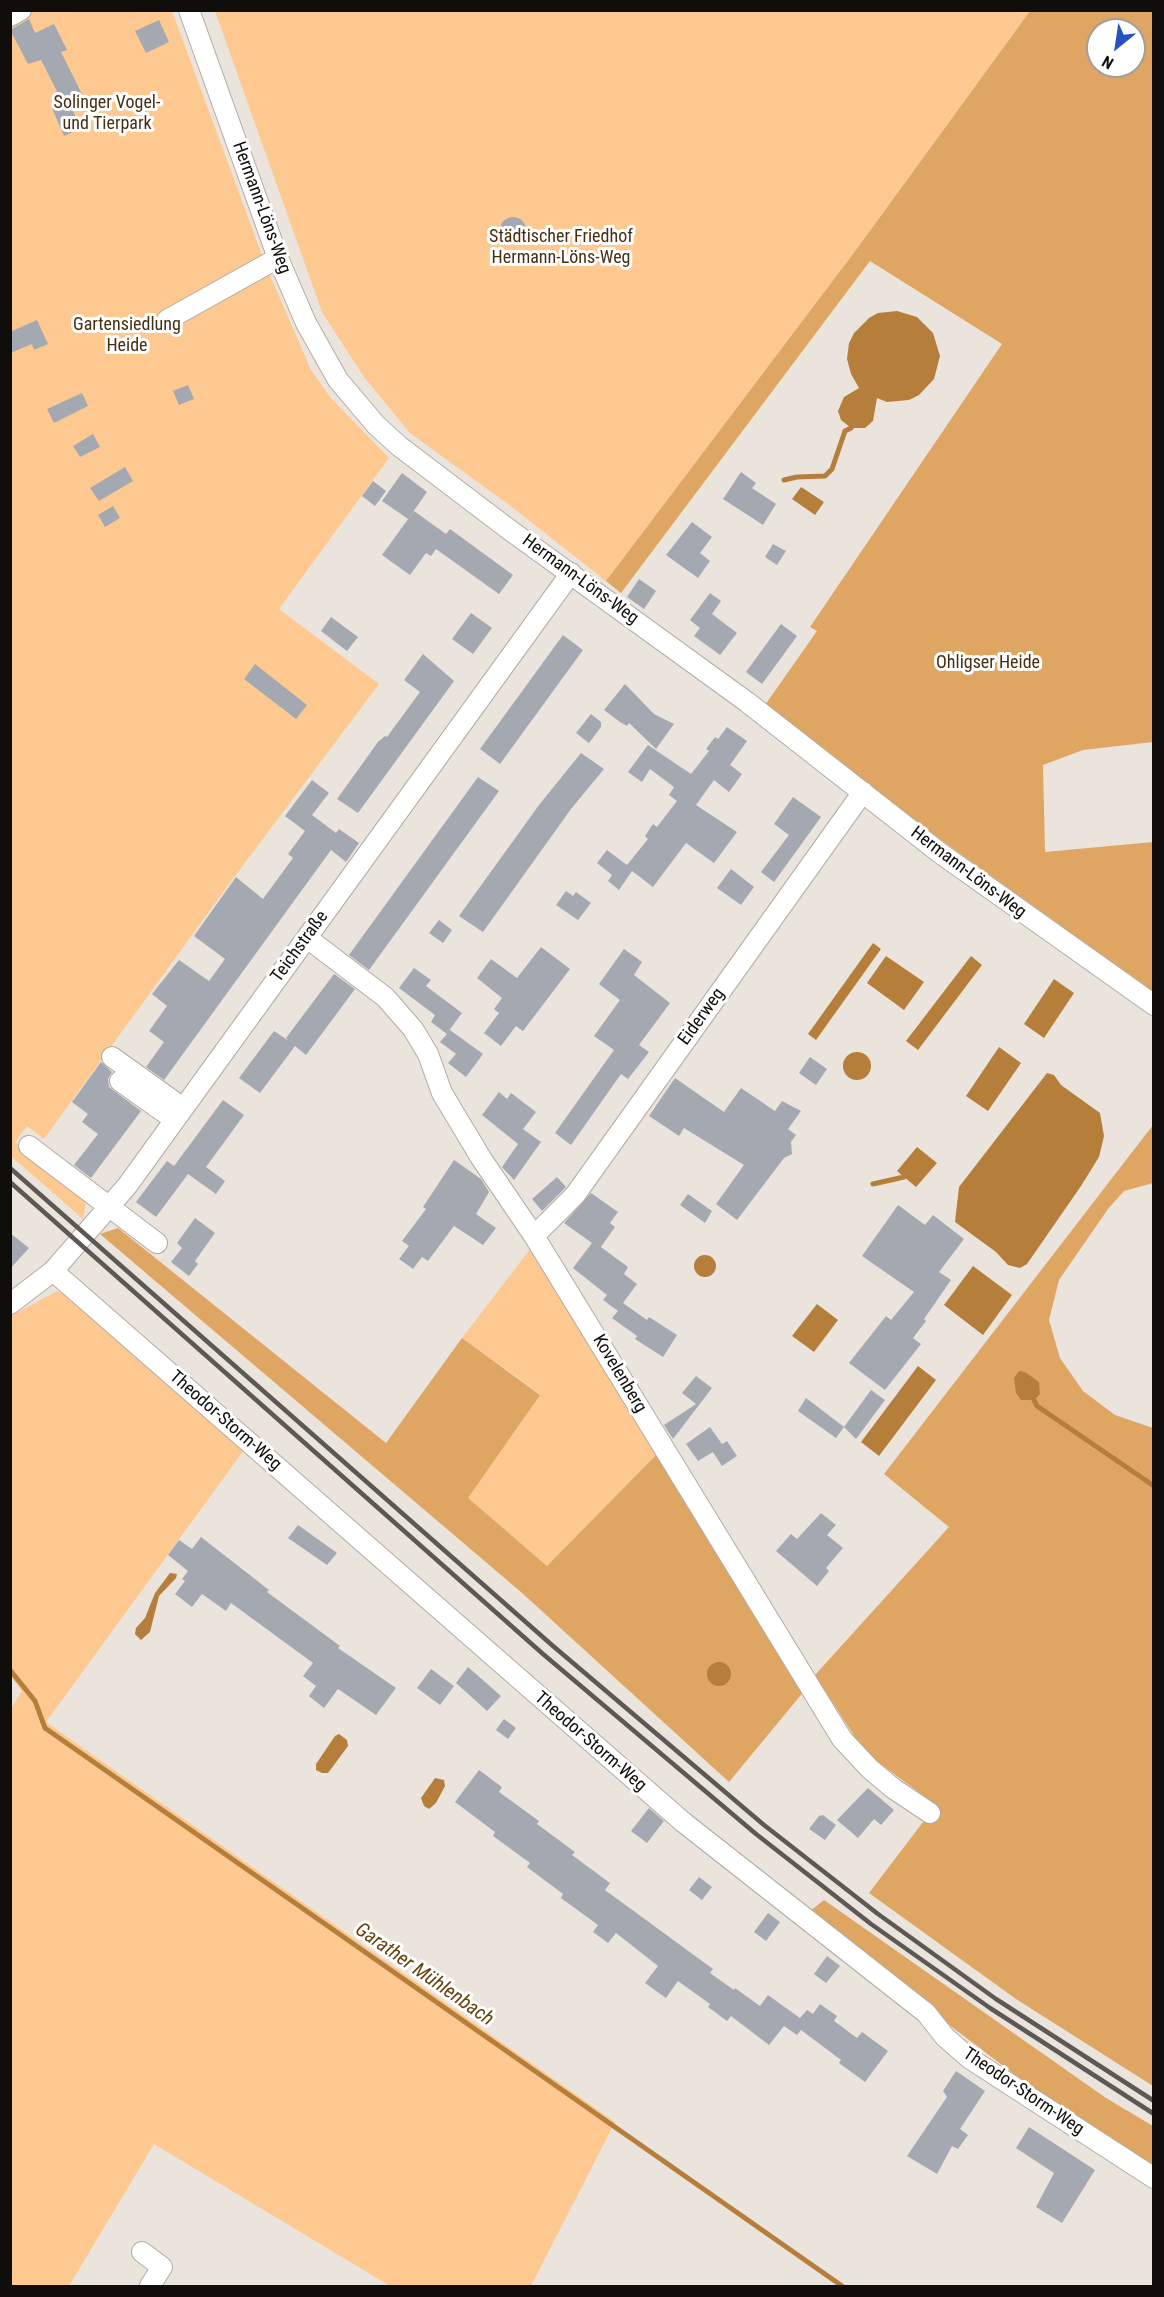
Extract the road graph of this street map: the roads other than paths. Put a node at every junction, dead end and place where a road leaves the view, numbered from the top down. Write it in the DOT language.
graph roads {
  1 [pos="21,10"];
  2 [pos="189,10"];
  3 [pos="10,16"];
  4 [pos="278,258"];
  5 [pos="167,320"];
  6 [pos="571,573"];
  7 [pos="863,792"];
  8 [pos="307,938"];
  9 [pos="1154,1005"];
  10 [pos="112,1057"];
  11 [pos="120,1081"];
  12 [pos="179,1114"];
  13 [pos="29,1146"];
  14 [pos="110,1208"];
  15 [pos="534,1236"];
  16 [pos="157,1243"];
  17 [pos="53,1271"];
  18 [pos="10,1304"];
  19 [pos="930,1813"];
  20 [pos="1154,2178"];
  21 [pos="142,2252"];
  22 [pos="150,2286"];
  1 -- 3 [label="street"];
  2 -- 4 [label="street, Hermann-Löns-Weg"];
  4 -- 5 [label="street"];
  4 -- 6 [label="street, Hermann-Löns-Weg"];
  6 -- 7 [label="street, Hermann-Löns-Weg"];
  6 -- 8 [label="street, Teichstraße"];
  7 -- 9 [label="street, Hermann-Löns-Weg"];
  7 -- 15 [label="street, Eiderweg"];
  8 -- 12 [label="street, Teichstraße"];
  8 -- 15 [label="street, Kovelenberg"];
  10 -- 12 [label="street"];
  11 -- 12 [label="street"];
  12 -- 14 [label="street, Teichstraße"];
  13 -- 14 [label="street"];
  14 -- 16 [label="street"];
  14 -- 17 [label="street, Teichstraße"];
  15 -- 19 [label="street, Kovelenberg"];
  17 -- 18 [label="street, Teichstraße"];
  17 -- 20 [label="street, Theodor-Storm-Weg"];
  21 -- 22 [label="street"];
}
